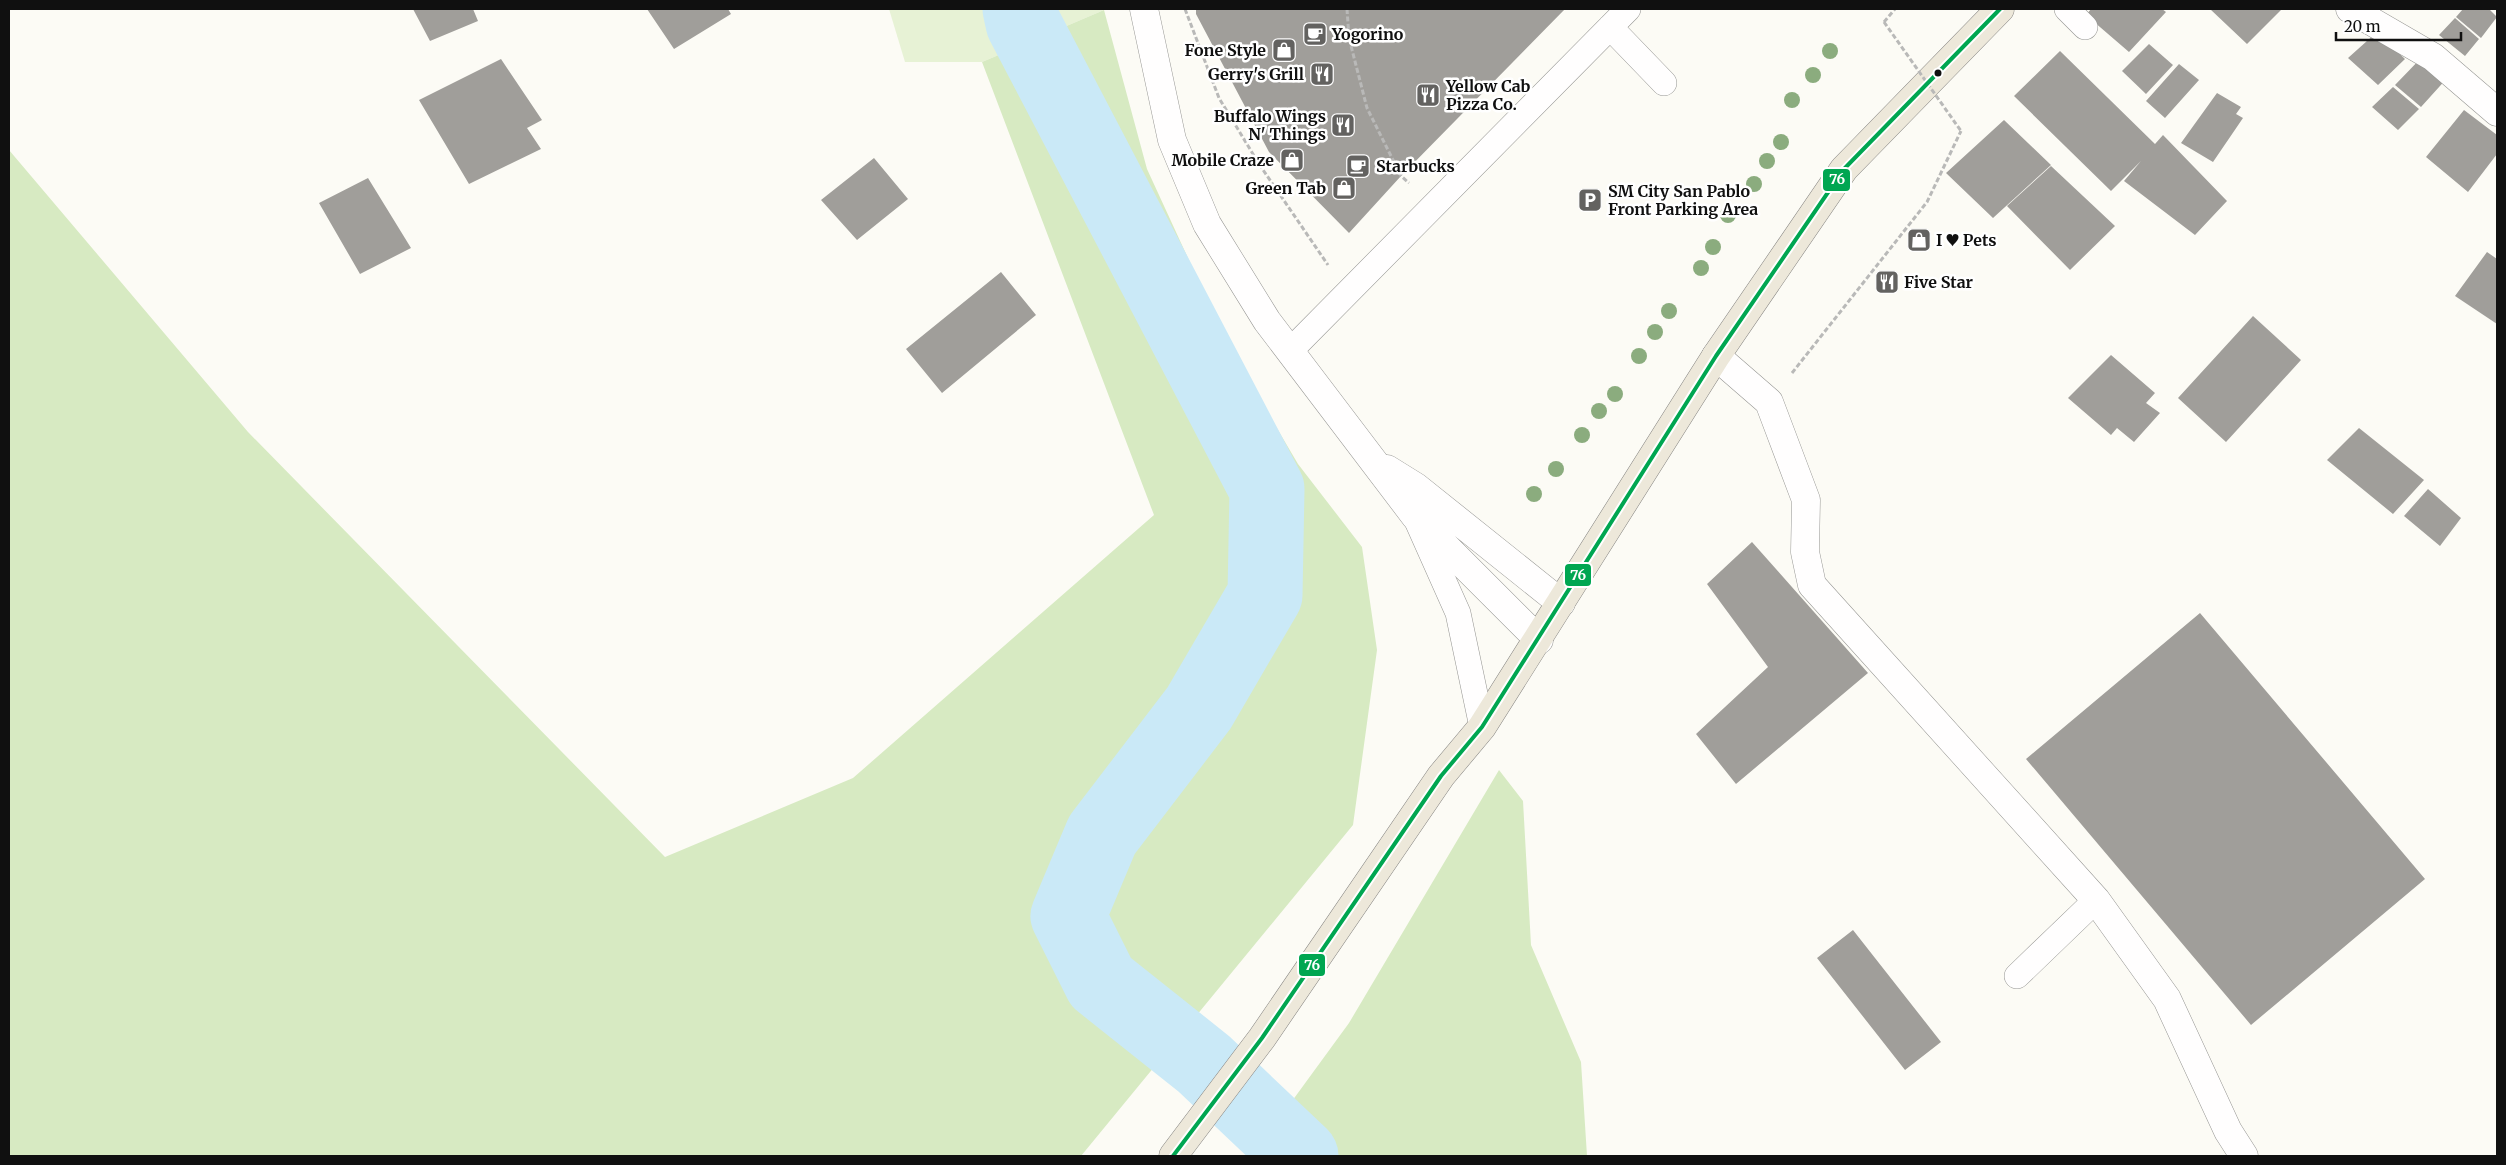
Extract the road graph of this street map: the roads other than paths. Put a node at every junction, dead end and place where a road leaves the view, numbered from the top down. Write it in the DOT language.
graph roads {
  1 [pos="1144,9"];
  2 [pos="1628,9"];
  3 [pos="2000,9"];
  4 [pos="2067,9"];
  5 [pos="2350,9"];
  6 [pos="1610,27"];
  7 [pos="2085,27"];
  8 [pos="1664,84"];
  9 [pos="2497,112"];
  10 [pos="1290,351"];
  11 [pos="1716,356"];
  12 [pos="1371,459"];
  13 [pos="1415,516"];
  14 [pos="1561,603"];
  15 [pos="1539,640"];
  16 [pos="1482,727"];
  17 [pos="2096,900"];
  18 [pos="2016,976"];
  19 [pos="1174,1156"];
  20 [pos="2244,1156"];
  1 -- 10 [label="street"];
  2 -- 6 [label="lane"];
  3 -- 11 [label="main road"];
  4 -- 7 [label="lane"];
  5 -- 9 [label="street"];
  6 -- 8 [label="lane"];
  6 -- 10 [label="lane"];
  10 -- 12 [label="street"];
  11 -- 14 [label="main road"];
  11 -- 17 [label="street"];
  12 -- 13 [label="street"];
  12 -- 14 [label="street"];
  13 -- 15 [label="street"];
  13 -- 16 [label="lane"];
  14 -- 15 [label="main road"];
  15 -- 16 [label="main road"];
  16 -- 19 [label="main road"];
  17 -- 18 [label="lane"];
  17 -- 20 [label="street"];
}
